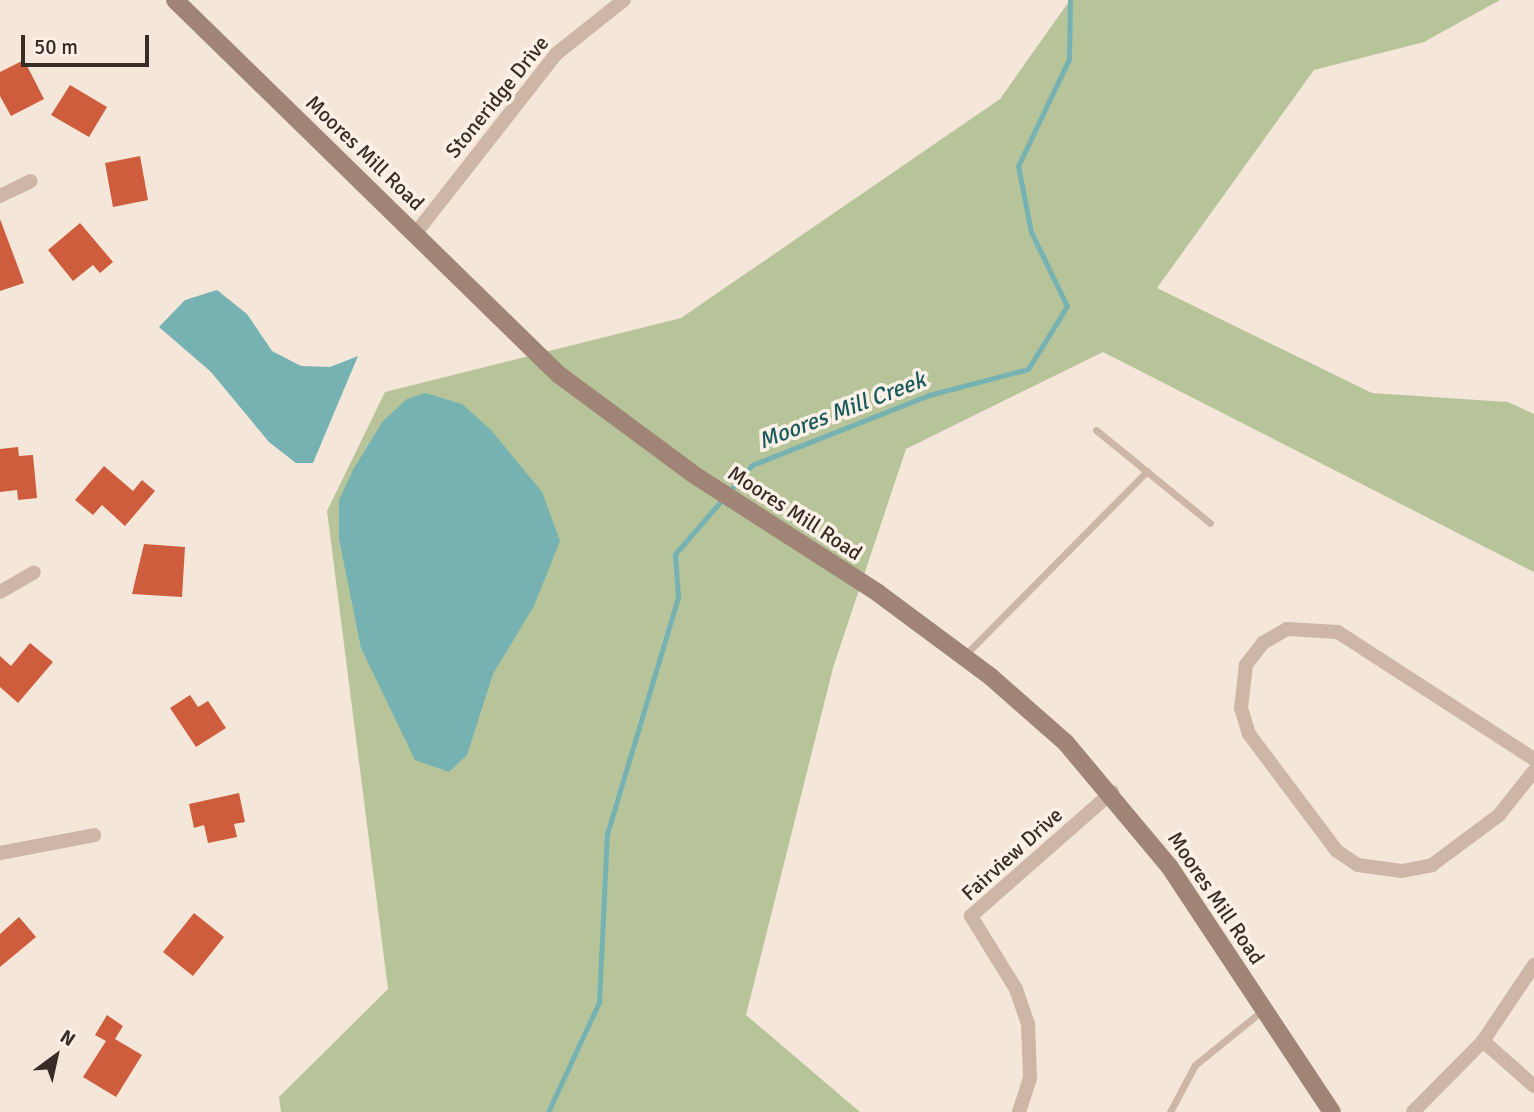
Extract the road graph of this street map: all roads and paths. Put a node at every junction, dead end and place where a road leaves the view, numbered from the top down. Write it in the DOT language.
graph roads {
  1 [pos="175,0"];
  2 [pos="624,0"];
  3 [pos="31,181"];
  4 [pos="0,196"];
  5 [pos="415,234"];
  6 [pos="1096,430"];
  7 [pos="1147,471"];
  8 [pos="1210,523"];
  9 [pos="34,572"];
  10 [pos="0,593"];
  11 [pos="963,656"];
  12 [pos="1534,759"];
  13 [pos="1534,771"];
  14 [pos="1112,792"];
  15 [pos="94,835"];
  16 [pos="0,853"];
  17 [pos="1534,965"];
  18 [pos="1264,1009"];
  19 [pos="1483,1041"];
  20 [pos="1534,1086"];
  21 [pos="1019,1112"];
  22 [pos="1170,1112"];
  23 [pos="1332,1112"];
  24 [pos="1413,1112"];
  1 -- 5 [label="street, Moores Mill Road"];
  2 -- 5 [label="street, Stoneridge Drive"];
  3 -- 4 [label="street"];
  5 -- 11 [label="street, Moores Mill Road"];
  6 -- 7 [label="lane"];
  7 -- 8 [label="lane"];
  7 -- 11 [label="lane"];
  9 -- 10 [label="street"];
  11 -- 14 [label="street, Moores Mill Road"];
  12 -- 13 [label="street"];
  14 -- 18 [label="street, Moores Mill Road"];
  14 -- 21 [label="street, Fairview Drive"];
  15 -- 16 [label="street"];
  17 -- 19 [label="street"];
  18 -- 22 [label="lane"];
  18 -- 23 [label="street, Moores Mill Road"];
  19 -- 20 [label="street"];
  19 -- 24 [label="street"];
}
